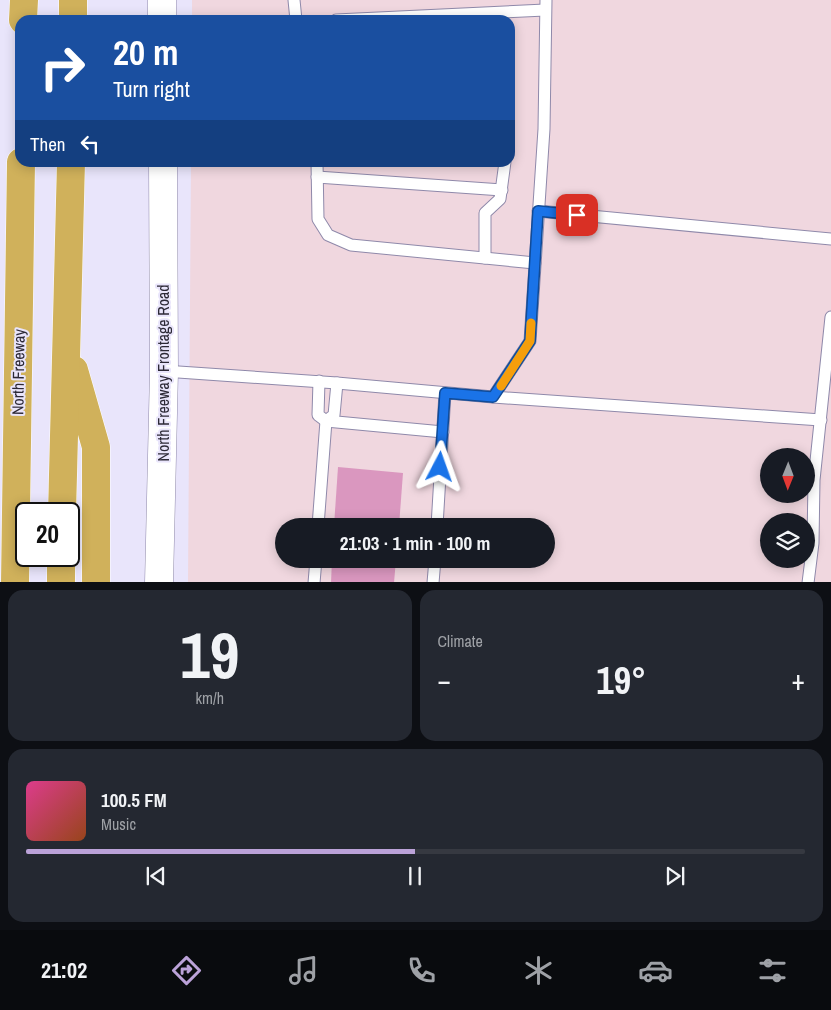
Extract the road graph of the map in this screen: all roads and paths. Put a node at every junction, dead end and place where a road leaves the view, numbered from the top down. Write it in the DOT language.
graph roads {
  1 [pos="24,0"];
  2 [pos="73,0"];
  3 [pos="162,0"];
  4 [pos="294,0"];
  5 [pos="545,5"];
  6 [pos="23,15"];
  7 [pos="73,15"];
  8 [pos="162,15"];
  9 [pos="296,15"];
  10 [pos="406,15"];
  11 [pos="21,167"];
  12 [pos="71,167"];
  13 [pos="163,167"];
  14 [pos="316,167"];
  15 [pos="504,167"];
  16 [pos="317,177"];
  17 [pos="502,190"];
  18 [pos="538,211"];
  19 [pos="831,239"];
  20 [pos="485,258"];
  21 [pos="535,262"];
  22 [pos="831,317"];
  23 [pos="67,346"];
  24 [pos="164,370"];
  25 [pos="319,381"];
  26 [pos="337,382"];
  27 [pos="445,393"];
  28 [pos="493,397"];
  29 [pos="822,420"];
  30 [pos="326,421"];
  31 [pos="443,432"];
  32 [pos="62,502"];
  33 [pos="319,518"];
  34 [pos="438,518"];
  35 [pos="61,567"];
  36 [pos="315,568"];
  37 [pos="434,568"];
  38 [pos="15,582"];
  39 [pos="60,582"];
  40 [pos="96,582"];
  41 [pos="159,582"];
  42 [pos="314,582"];
  43 [pos="433,582"];
  44 [pos="808,582"];
  1 -- 6 [label="highway"];
  2 -- 7 [label="highway"];
  3 -- 8 [label="main road"];
  4 -- 9 [label="lane"];
  5 -- 10 [label="lane"];
  5 -- 18 [label="lane"];
  11 -- 38 [label="highway, North Freeway"];
  12 -- 23 [label="highway"];
  13 -- 24 [label="main road, North Freeway Frontage Road"];
  14 -- 16 [label="lane"];
  15 -- 17 [label="lane"];
  16 -- 17 [label="lane"];
  16 -- 20 [label="lane"];
  17 -- 20 [label="lane"];
  18 -- 19 [label="lane"];
  18 -- 21 [label="lane"];
  20 -- 21 [label="lane"];
  21 -- 28 [label="lane"];
  22 -- 29 [label="lane"];
  23 -- 32 [label="highway"];
  23 -- 40 [label="highway"];
  24 -- 25 [label="lane"];
  24 -- 41 [label="main road, North Freeway Frontage Road"];
  25 -- 26 [label="lane"];
  25 -- 30 [label="lane"];
  26 -- 27 [label="lane"];
  26 -- 30 [label="lane"];
  27 -- 28 [label="lane"];
  27 -- 31 [label="lane"];
  28 -- 29 [label="lane"];
  29 -- 44 [label="lane"];
  30 -- 31 [label="lane"];
  30 -- 33 [label="lane"];
  31 -- 34 [label="lane"];
  35 -- 39 [label="highway"];
  36 -- 42 [label="lane"];
  37 -- 43 [label="lane"];
}
